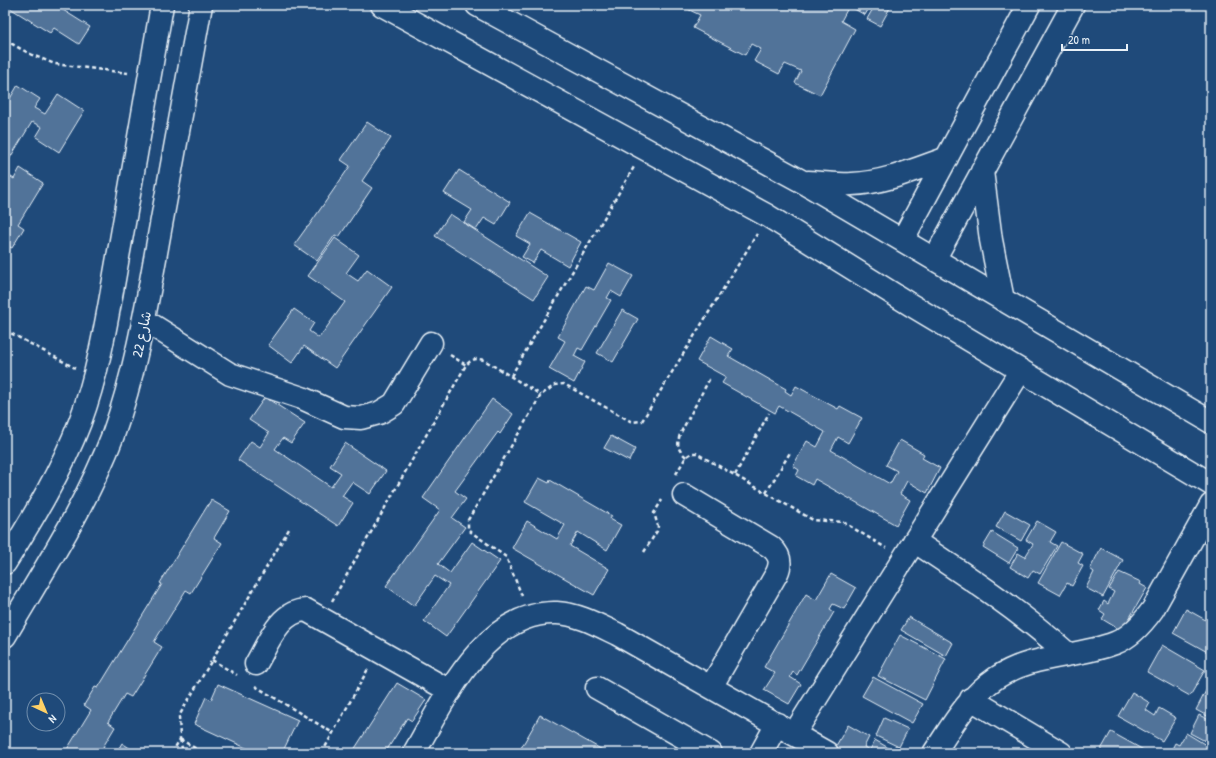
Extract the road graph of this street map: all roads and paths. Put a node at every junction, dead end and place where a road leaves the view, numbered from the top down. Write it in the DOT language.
graph roads {
  1 [pos="162,5"];
  2 [pos="201,5"];
  3 [pos="382,5"];
  4 [pos="477,5"];
  5 [pos="1029,5"];
  6 [pos="1074,5"];
  7 [pos="5,40"];
  8 [pos="150,76"];
  9 [pos="645,148"];
  10 [pos="947,158"];
  11 [pos="982,171"];
  12 [pos="803,182"];
  13 [pos="768,216"];
  14 [pos="903,239"];
  15 [pos="935,258"];
  16 [pos="1003,300"];
  17 [pos="144,320"];
  18 [pos="5,330"];
  19 [pos="431,343"];
  20 [pos="1021,370"];
  21 [pos="511,376"];
  22 [pos="710,378"];
  23 [pos="94,379"];
  24 [pos="541,394"];
  25 [pos="769,413"];
  26 [pos="1211,422"];
  27 [pos="791,451"];
  28 [pos="686,457"];
  29 [pos="735,475"];
  30 [pos="1211,484"];
  31 [pos="674,489"];
  32 [pos="766,493"];
  33 [pos="1211,505"];
  34 [pos="289,529"];
  35 [pos="914,541"];
  36 [pos="644,552"];
  37 [pos="903,559"];
  38 [pos="5,564"];
  39 [pos="530,616"];
  40 [pos="322,619"];
  41 [pos="5,636"];
  42 [pos="378,651"];
  43 [pos="1068,654"];
  44 [pos="212,660"];
  45 [pos="250,675"];
  46 [pos="711,687"];
  47 [pos="597,688"];
  48 [pos="450,691"];
  49 [pos="971,699"];
  50 [pos="333,733"];
  51 [pos="180,739"];
  52 [pos="803,742"];
  53 [pos="172,753"];
  54 [pos="183,753"];
  55 [pos="203,753"];
  56 [pos="322,753"];
  57 [pos="414,753"];
  58 [pos="711,753"];
  59 [pos="761,753"];
  60 [pos="934,753"];
  61 [pos="1061,753"];
  1 -- 8 [label="street"];
  2 -- 17 [label="street, شارع 22"];
  3 -- 9 [label="street"];
  4 -- 12 [label="street"];
  5 -- 10 [label="street"];
  6 -- 11 [label="street"];
  7 -- 8 [label="path"];
  8 -- 23 [label="street"];
  9 -- 13 [label="street"];
  9 -- 21 [label="path"];
  10 -- 12 [label="street"];
  10 -- 14 [label="street"];
  11 -- 15 [label="street"];
  11 -- 16 [label="street"];
  12 -- 14 [label="street"];
  13 -- 20 [label="street"];
  13 -- 24 [label="path"];
  14 -- 15 [label="street"];
  15 -- 16 [label="street"];
  16 -- 26 [label="street"];
  17 -- 19 [label="street"];
  17 -- 41 [label="street, شارع 22"];
  18 -- 23 [label="path"];
  20 -- 30 [label="street"];
  20 -- 35 [label="street"];
  21 -- 24 [label="path"];
  21 -- 40 [label="path"];
  22 -- 28 [label="path"];
  23 -- 38 [label="street"];
  24 -- 39 [label="path"];
  25 -- 29 [label="path"];
  27 -- 32 [label="path"];
  28 -- 29 [label="path"];
  28 -- 31 [label="path"];
  29 -- 32 [label="path"];
  31 -- 36 [label="path"];
  31 -- 46 [label="street"];
  32 -- 37 [label="path"];
  33 -- 43 [label="street"];
  34 -- 44 [label="path"];
  35 -- 37 [label="street"];
  35 -- 43 [label="street"];
  37 -- 52 [label="street"];
  39 -- 46 [label="street"];
  39 -- 48 [label="street"];
  40 -- 42 [label="street"];
  40 -- 45 [label="street"];
  42 -- 48 [label="street"];
  42 -- 50 [label="path"];
  43 -- 49 [label="street"];
  44 -- 45 [label="path"];
  44 -- 51 [label="path"];
  45 -- 50 [label="path"];
  46 -- 52 [label="street"];
  47 -- 58 [label="street"];
  48 -- 57 [label="street"];
  49 -- 60 [label="street"];
  49 -- 61 [label="street"];
  50 -- 56 [label="path"];
  51 -- 53 [label="path"];
  51 -- 54 [label="path"];
  51 -- 55 [label="path"];
  52 -- 59 [label="street"];
}
